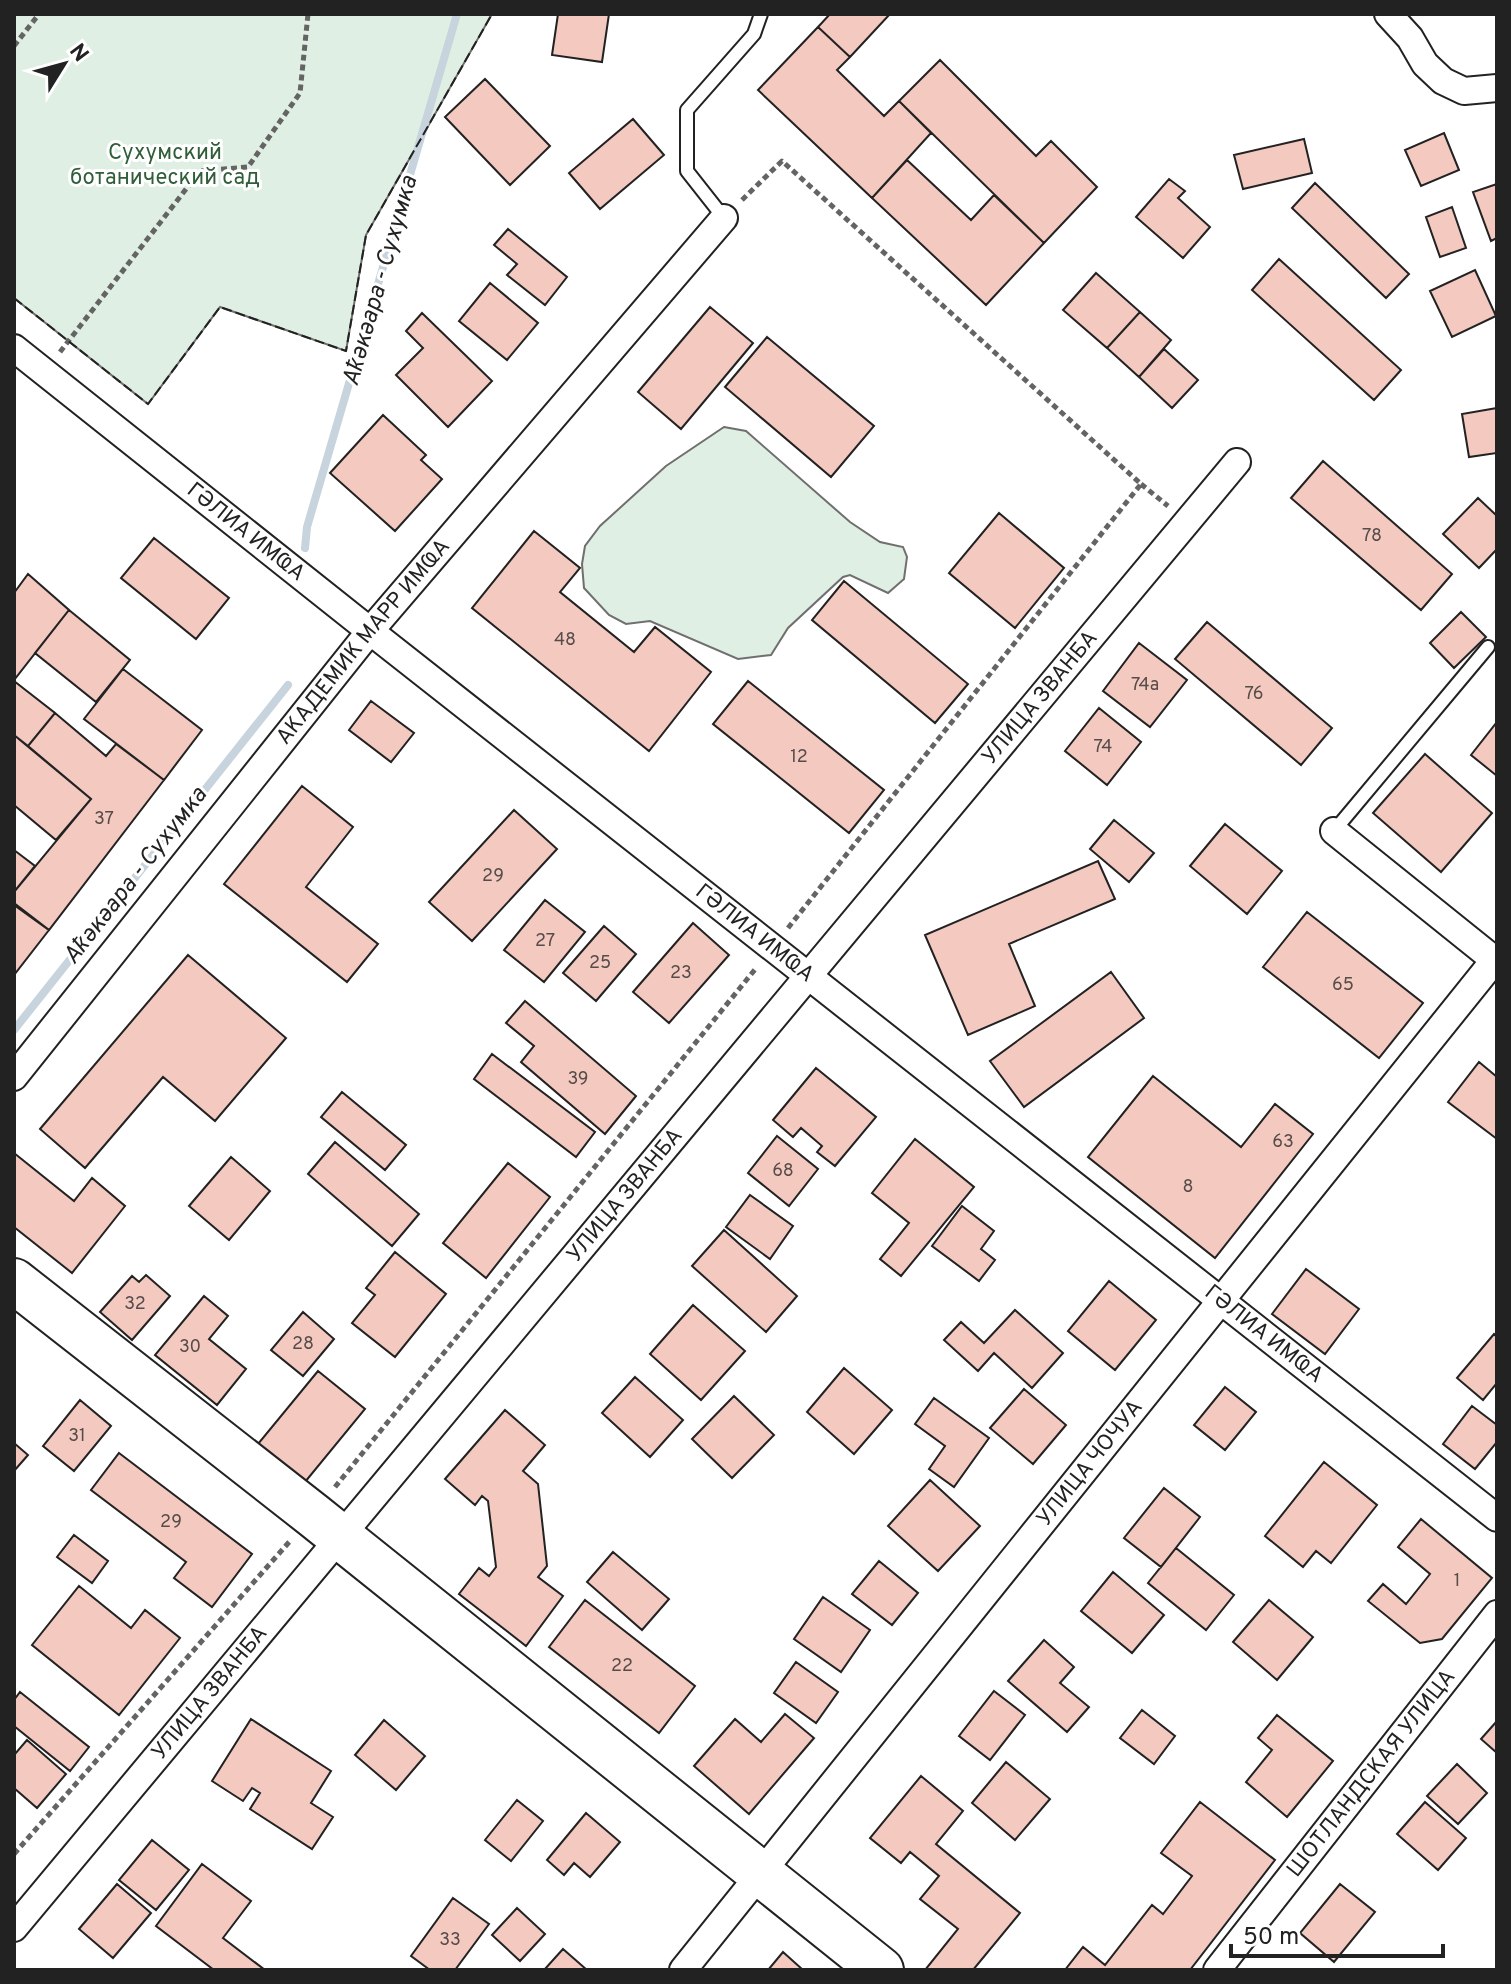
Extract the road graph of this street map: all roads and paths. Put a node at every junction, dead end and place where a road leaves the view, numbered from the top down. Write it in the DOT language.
graph roads {
  1 [pos="39,14"];
  2 [pos="308,14"];
  3 [pos="761,14"];
  4 [pos="1388,14"];
  5 [pos="14,46"];
  6 [pos="1497,88"];
  7 [pos="724,218"];
  8 [pos="14,348"];
  9 [pos="45,372"];
  10 [pos="1237,462"];
  11 [pos="370,631"];
  12 [pos="1488,647"];
  13 [pos="1334,831"];
  14 [pos="773,947"];
  15 [pos="1496,960"];
  16 [pos="809,976"];
  17 [pos="14,1077"];
  18 [pos="14,1281"];
  19 [pos="1221,1300"];
  20 [pos="1497,1518"];
  21 [pos="326,1526"];
  22 [pos="1497,1614"];
  23 [pos="14,1854"];
  24 [pos="760,1874"];
  25 [pos="14,1928"];
  26 [pos="683,1970"];
  27 [pos="881,1970"];
  28 [pos="1217,1970"];
  1 -- 5 [label="path"];
  2 -- 9 [label="path"];
  3 -- 7 [label="lane"];
  4 -- 6 [label="street"];
  7 -- 11 [label="street, АКАДЕМИК МАРР ИМҨА"];
  7 -- 14 [label="path"];
  8 -- 9 [label="street, ГӘЛИА ИМҨА"];
  9 -- 11 [label="street, ГӘЛИА ИМҨА"];
  10 -- 16 [label="street, УЛИЦА ЗВАНБА"];
  11 -- 14 [label="street, ГӘЛИА ИМҨА"];
  11 -- 17 [label="street, АКАДЕМИК МАРР ИМҨА"];
  12 -- 13 [label="lane"];
  13 -- 15 [label="street"];
  14 -- 16 [label="street, ГӘЛИА ИМҨА"];
  14 -- 21 [label="path"];
  15 -- 19 [label="street, УЛИЦА ЧОЧУА"];
  16 -- 19 [label="street, ГӘЛИА ИМҨА"];
  16 -- 21 [label="street, УЛИЦА ЗВАНБА"];
  18 -- 21 [label="highway"];
  19 -- 20 [label="street, ГӘЛИА ИМҨА"];
  19 -- 24 [label="street, УЛИЦА ЧОЧУА"];
  21 -- 23 [label="path"];
  21 -- 24 [label="highway"];
  21 -- 25 [label="street, УЛИЦА ЗВАНБА"];
  22 -- 28 [label="street, ШОТЛАНДСКАЯ УЛИЦА"];
  24 -- 26 [label="street, УЛИЦА ЧОЧУА"];
  24 -- 27 [label="highway"];
}
